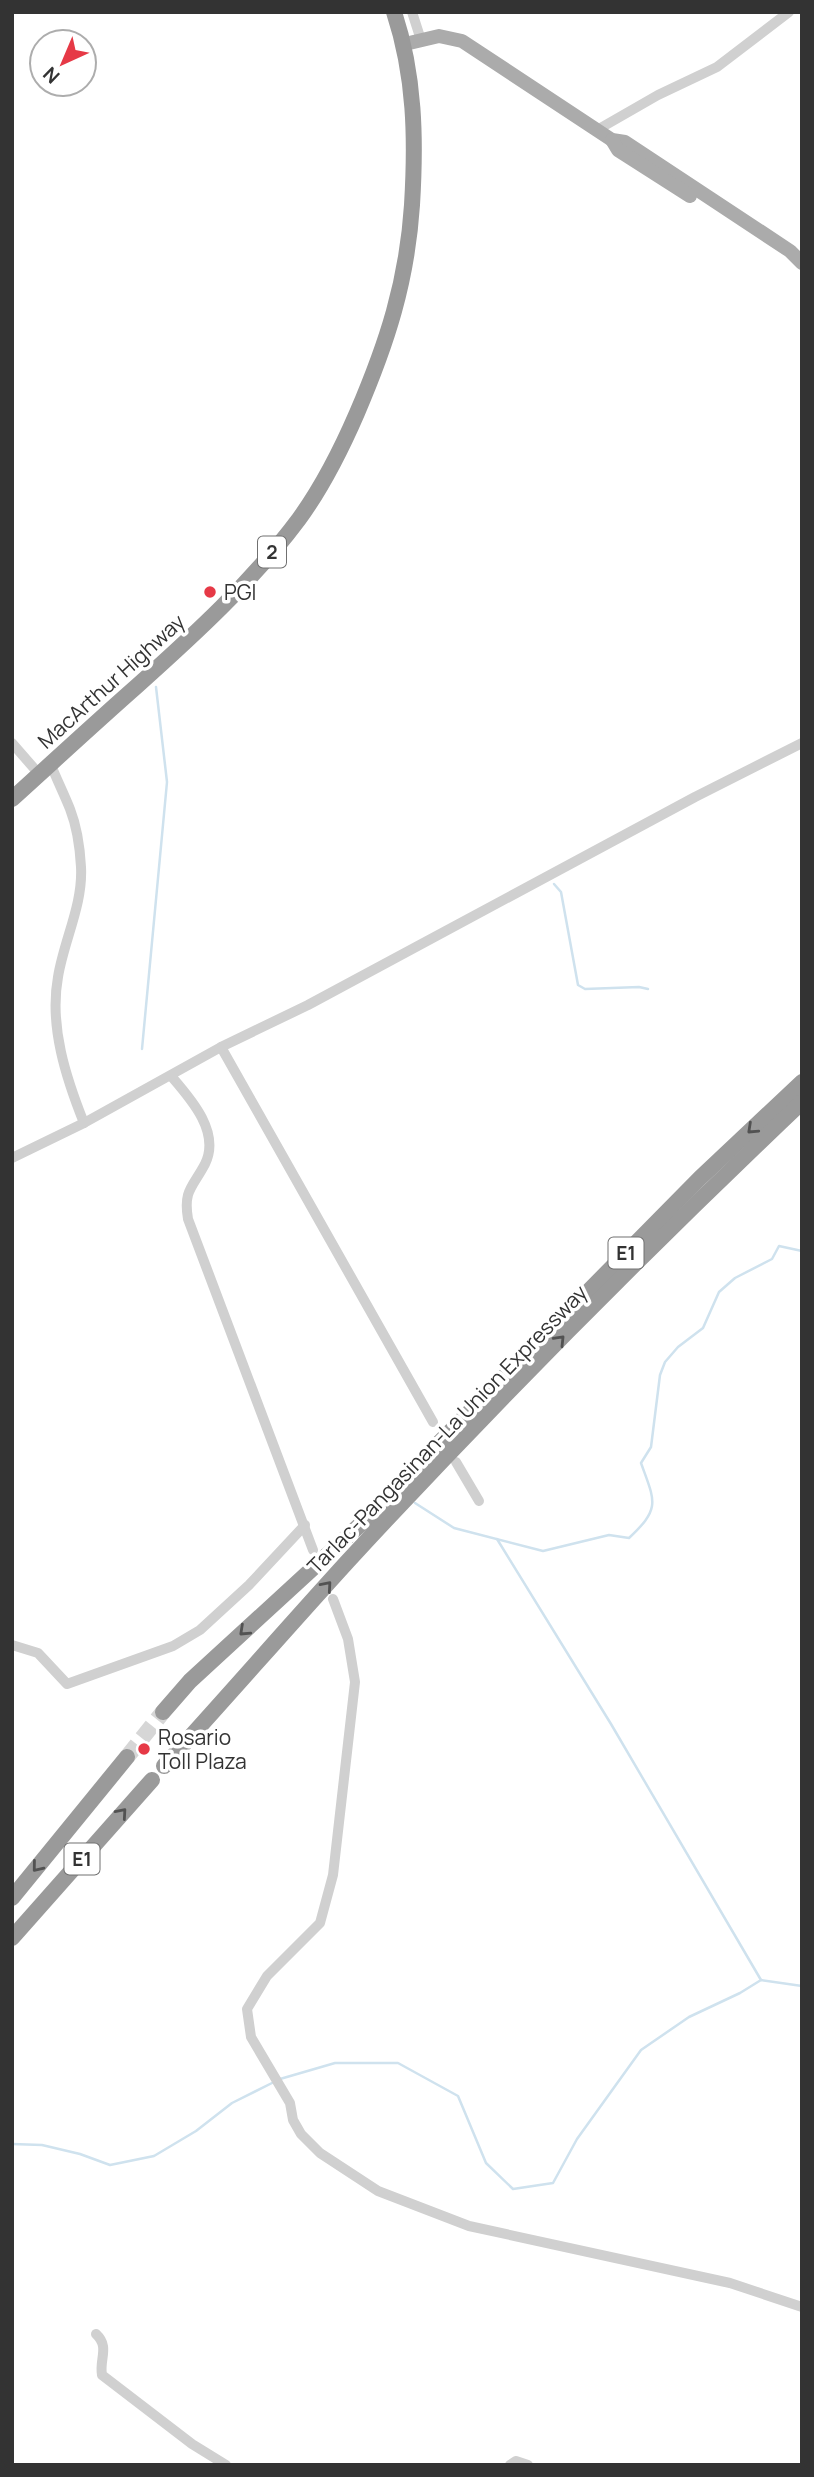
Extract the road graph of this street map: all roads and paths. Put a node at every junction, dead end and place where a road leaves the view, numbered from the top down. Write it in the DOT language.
graph roads {
  1 [pos="394,12"];
  2 [pos="412,12"];
  3 [pos="789,12"];
  4 [pos="421,40"];
  5 [pos="405,44"];
  6 [pos="597,130"];
  7 [pos="801,263"];
  8 [pos="12,743"];
  9 [pos="802,743"];
  10 [pos="45,770"];
  11 [pos="12,799"];
  12 [pos="221,1047"];
  13 [pos="171,1076"];
  14 [pos="802,1082"];
  15 [pos="802,1102"];
  16 [pos="84,1123"];
  17 [pos="12,1158"];
  18 [pos="433,1422"];
  19 [pos="456,1462"];
  20 [pos="478,1501"];
  21 [pos="304,1525"];
  22 [pos="313,1550"];
  23 [pos="333,1599"];
  24 [pos="12,1645"];
  25 [pos="163,1713"];
  26 [pos="127,1757"];
  27 [pos="164,1766"];
  28 [pos="152,1780"];
  29 [pos="12,1898"];
  30 [pos="12,1938"];
  31 [pos="802,2307"];
  32 [pos="96,2334"];
  33 [pos="226,2465"];
  34 [pos="510,2465"];
  35 [pos="528,2465"];
  1 -- 5 [label="highway, MacArthur Highway / 2"];
  2 -- 4 [label="street"];
  3 -- 6 [label="street"];
  4 -- 5 [label="main road"];
  4 -- 6 [label="main road"];
  5 -- 10 [label="highway, MacArthur Highway / 2"];
  6 -- 7 [label="main road"];
  8 -- 10 [label="street"];
  9 -- 12 [label="street"];
  10 -- 11 [label="highway, MacArthur Highway / 2"];
  10 -- 16 [label="street"];
  12 -- 13 [label="street"];
  12 -- 18 [label="street"];
  13 -- 16 [label="street"];
  13 -- 21 [label="street"];
  14 -- 25 [label="highway, Tarlac-Pangasinan-La Union Expressway / E1, one-way"];
  27 -- 15 [label="highway, Tarlac-Pangasinan-La Union Expressway / E1, one-way"];
  16 -- 17 [label="street"];
  19 -- 20 [label="street"];
  21 -- 22 [label="street"];
  21 -- 24 [label="street"];
  23 -- 31 [label="street"];
  26 -- 29 [label="highway, E1, one-way"];
  30 -- 28 [label="highway, E1, one-way"];
  32 -- 33 [label="street"];
  34 -- 35 [label="street"];
}
